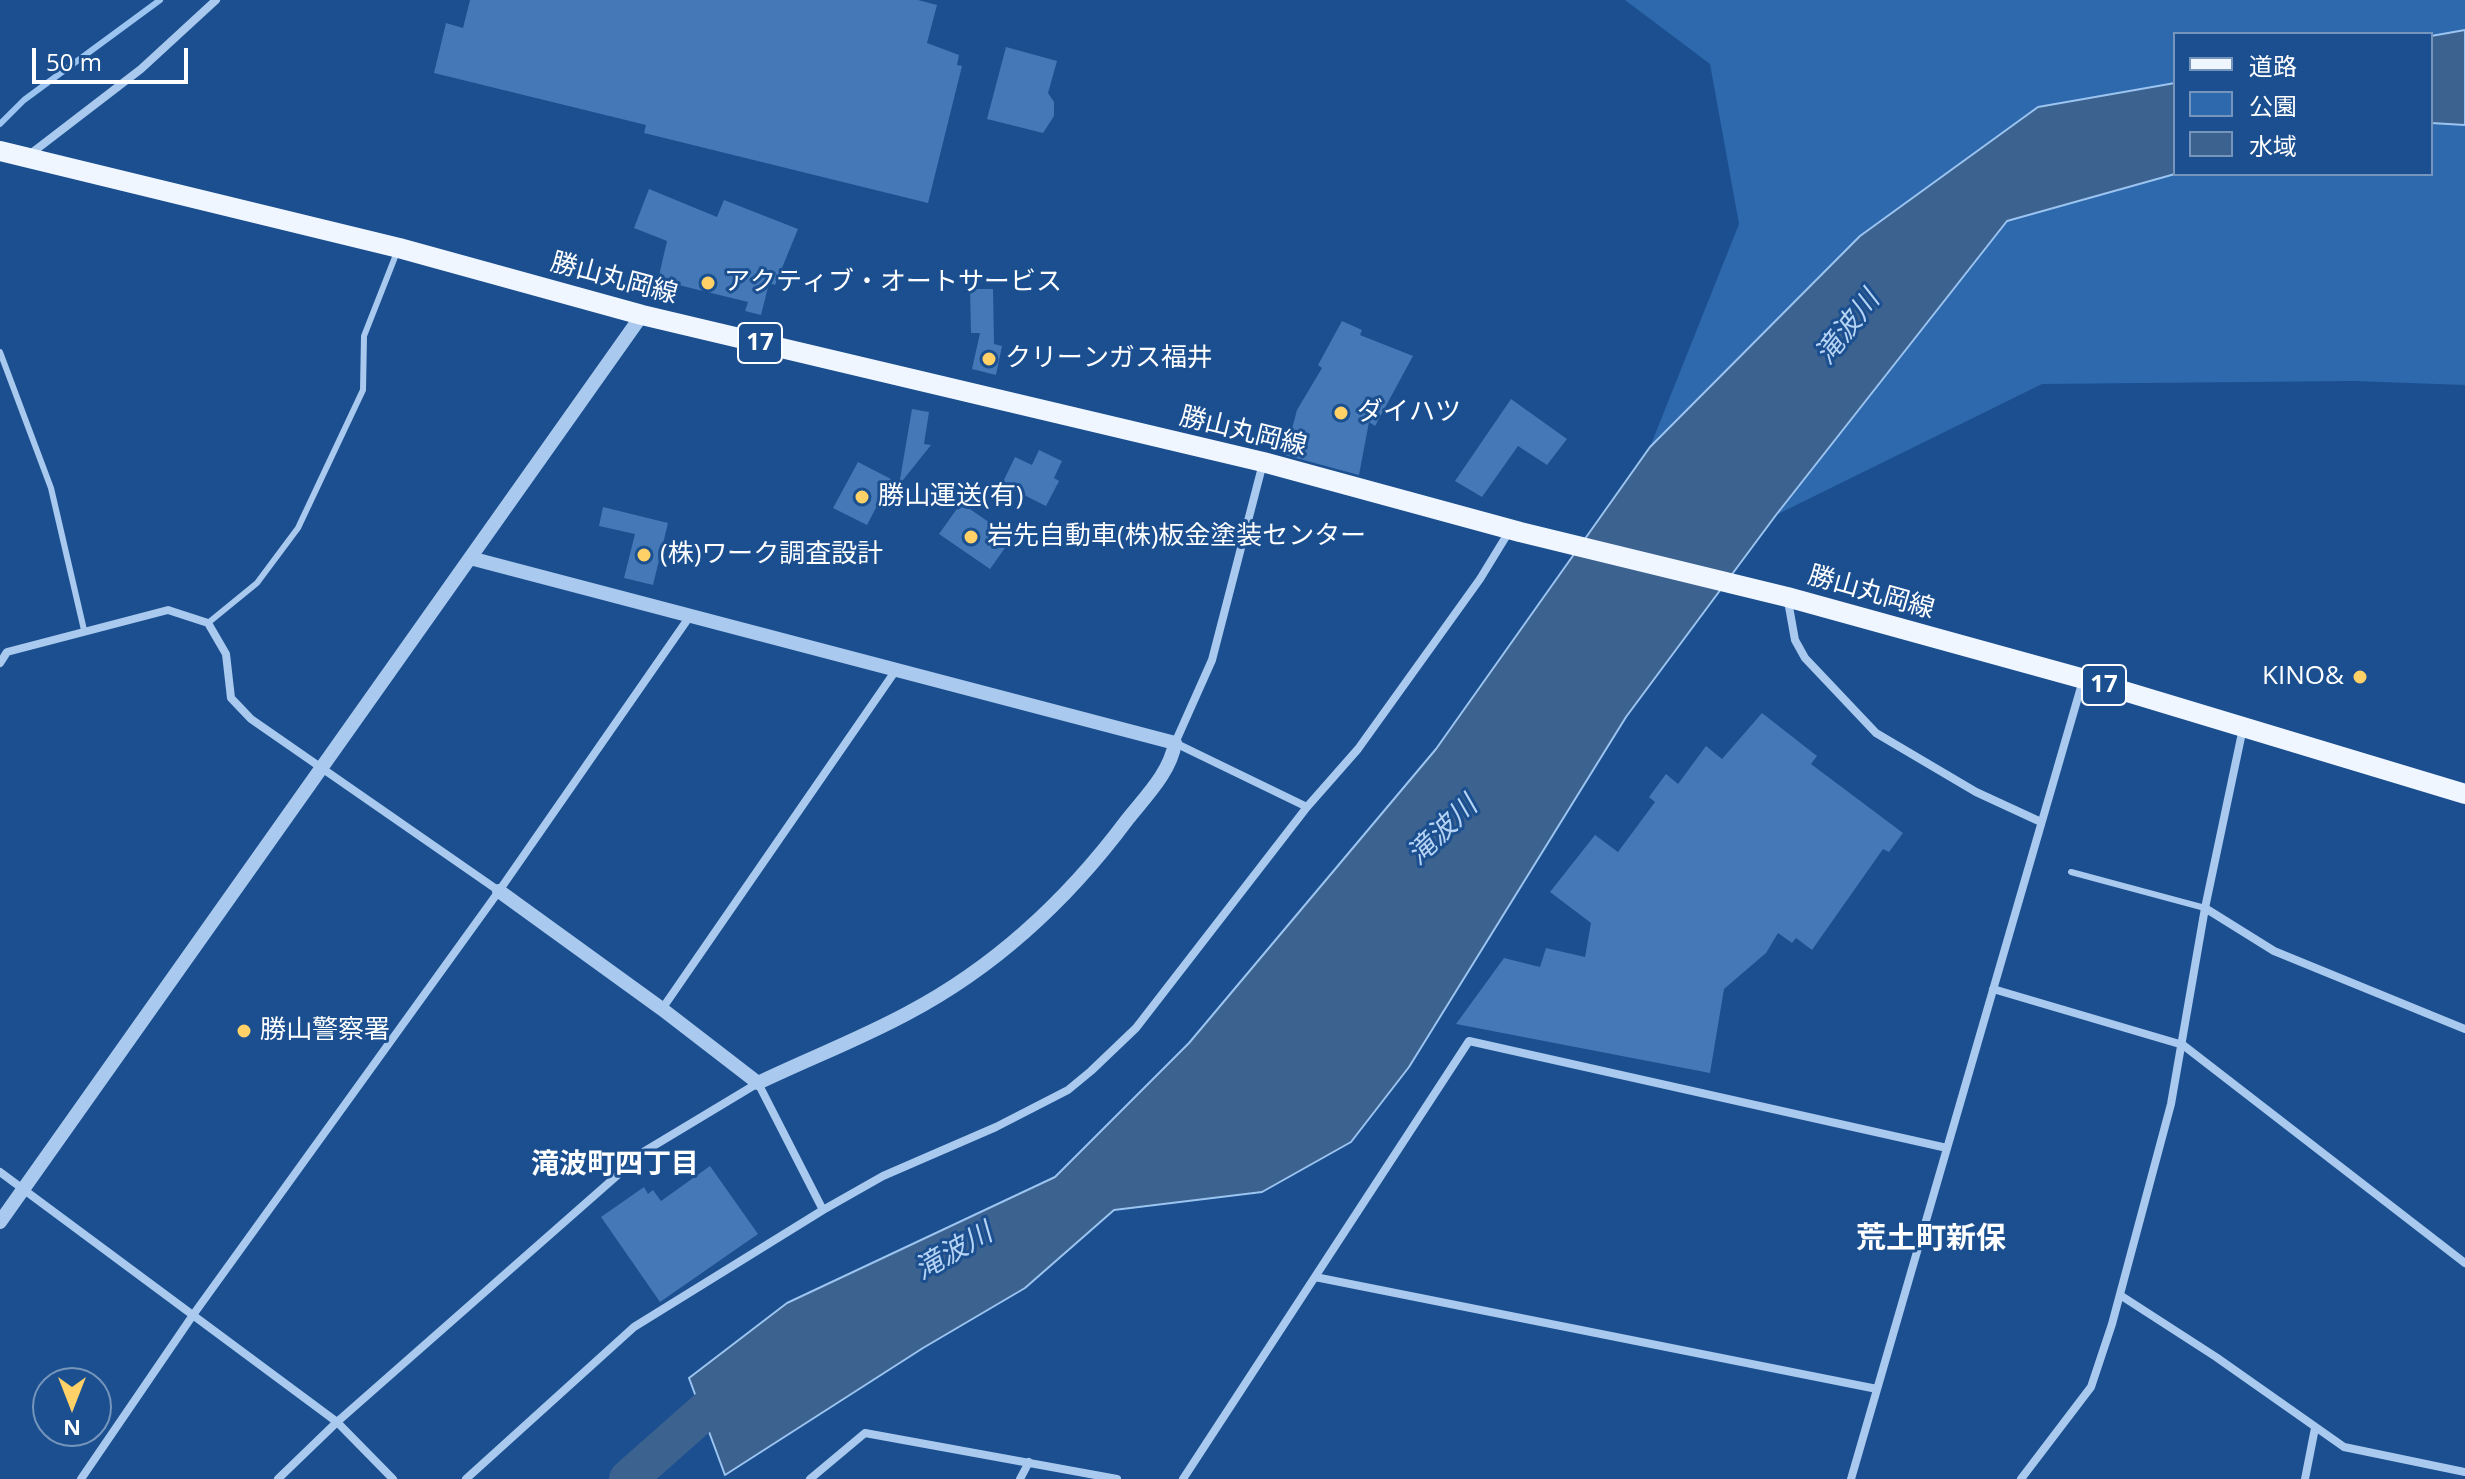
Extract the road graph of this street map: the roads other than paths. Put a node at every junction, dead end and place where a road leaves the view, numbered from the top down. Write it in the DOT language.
graph roads {
  1 [pos="216,0"];
  2 [pos="0,151"];
  3 [pos="26,158"];
  4 [pos="399,248"];
  5 [pos="642,315"];
  6 [pos="0,352"];
  7 [pos="1263,462"];
  8 [pos="1515,531"];
  9 [pos="470,558"];
  10 [pos="1787,597"];
  11 [pos="690,616"];
  12 [pos="208,623"];
  13 [pos="84,630"];
  14 [pos="3,649"];
  15 [pos="0,663"];
  16 [pos="896,670"];
  17 [pos="2084,679"];
  18 [pos="2243,727"];
  19 [pos="1175,743"];
  20 [pos="323,767"];
  21 [pos="2465,794"];
  22 [pos="1307,807"];
  23 [pos="2041,822"];
  24 [pos="2071,872"];
  25 [pos="499,891"];
  26 [pos="2205,908"];
  27 [pos="1993,989"];
  28 [pos="662,1009"];
  29 [pos="2465,1029"];
  30 [pos="2183,1045"];
  31 [pos="758,1083"];
  32 [pos="1947,1148"];
  33 [pos="0,1172"];
  34 [pos="24,1188"];
  35 [pos="823,1210"];
  36 [pos="0,1222"];
  37 [pos="2465,1263"];
  38 [pos="1315,1277"];
  39 [pos="2120,1295"];
  40 [pos="193,1315"];
  41 [pos="1877,1389"];
  42 [pos="337,1422"];
  43 [pos="2315,1428"];
  44 [pos="1029,1462"];
  45 [pos="2465,1472"];
  46 [pos="81,1479"];
  47 [pos="278,1479"];
  48 [pos="393,1479"];
  49 [pos="466,1479"];
  50 [pos="810,1479"];
  51 [pos="1020,1479"];
  52 [pos="1117,1479"];
  53 [pos="1183,1479"];
  54 [pos="1851,1479"];
  55 [pos="2021,1479"];
  56 [pos="2305,1479"];
  1 -- 3 [label="street"];
  2 -- 3 [label="main road, 勝山丸岡線 / 17"];
  3 -- 4 [label="main road, 勝山丸岡線 / 17"];
  4 -- 5 [label="main road, 勝山丸岡線 / 17"];
  4 -- 12 [label="lane"];
  5 -- 7 [label="main road, 勝山丸岡線 / 17"];
  5 -- 9 [label="street"];
  6 -- 13 [label="lane"];
  7 -- 8 [label="main road, 勝山丸岡線 / 17"];
  7 -- 19 [label="street"];
  8 -- 10 [label="main road, 勝山丸岡線 / 17"];
  8 -- 22 [label="street"];
  9 -- 11 [label="street"];
  9 -- 20 [label="street"];
  10 -- 17 [label="main road, 勝山丸岡線 / 17"];
  10 -- 23 [label="street"];
  11 -- 16 [label="street"];
  11 -- 25 [label="street"];
  12 -- 13 [label="street"];
  12 -- 20 [label="street"];
  13 -- 14 [label="street"];
  14 -- 15 [label="street"];
  16 -- 19 [label="street"];
  16 -- 28 [label="street"];
  17 -- 18 [label="main road, 勝山丸岡線 / 17"];
  17 -- 23 [label="street"];
  18 -- 21 [label="main road, 勝山丸岡線 / 17"];
  18 -- 26 [label="street"];
  19 -- 22 [label="street"];
  19 -- 31 [label="street"];
  20 -- 25 [label="street"];
  20 -- 34 [label="street"];
  22 -- 35 [label="street"];
  23 -- 27 [label="street"];
  24 -- 26 [label="lane"];
  25 -- 28 [label="street"];
  25 -- 40 [label="street"];
  26 -- 29 [label="street"];
  26 -- 30 [label="street"];
  27 -- 30 [label="street"];
  27 -- 32 [label="street"];
  28 -- 31 [label="street"];
  30 -- 37 [label="street"];
  30 -- 39 [label="street"];
  31 -- 35 [label="street"];
  31 -- 42 [label="street"];
  32 -- 38 [label="street"];
  32 -- 41 [label="street"];
  33 -- 34 [label="street"];
  34 -- 36 [label="street"];
  34 -- 40 [label="street"];
  35 -- 49 [label="street"];
  38 -- 41 [label="street"];
  38 -- 53 [label="street"];
  39 -- 43 [label="street"];
  39 -- 55 [label="street"];
  40 -- 42 [label="street"];
  40 -- 46 [label="street"];
  41 -- 54 [label="street"];
  42 -- 47 [label="street"];
  42 -- 48 [label="street"];
  43 -- 45 [label="street"];
  43 -- 56 [label="street"];
  44 -- 50 [label="street"];
  44 -- 51 [label="street"];
  44 -- 52 [label="street"];
}
